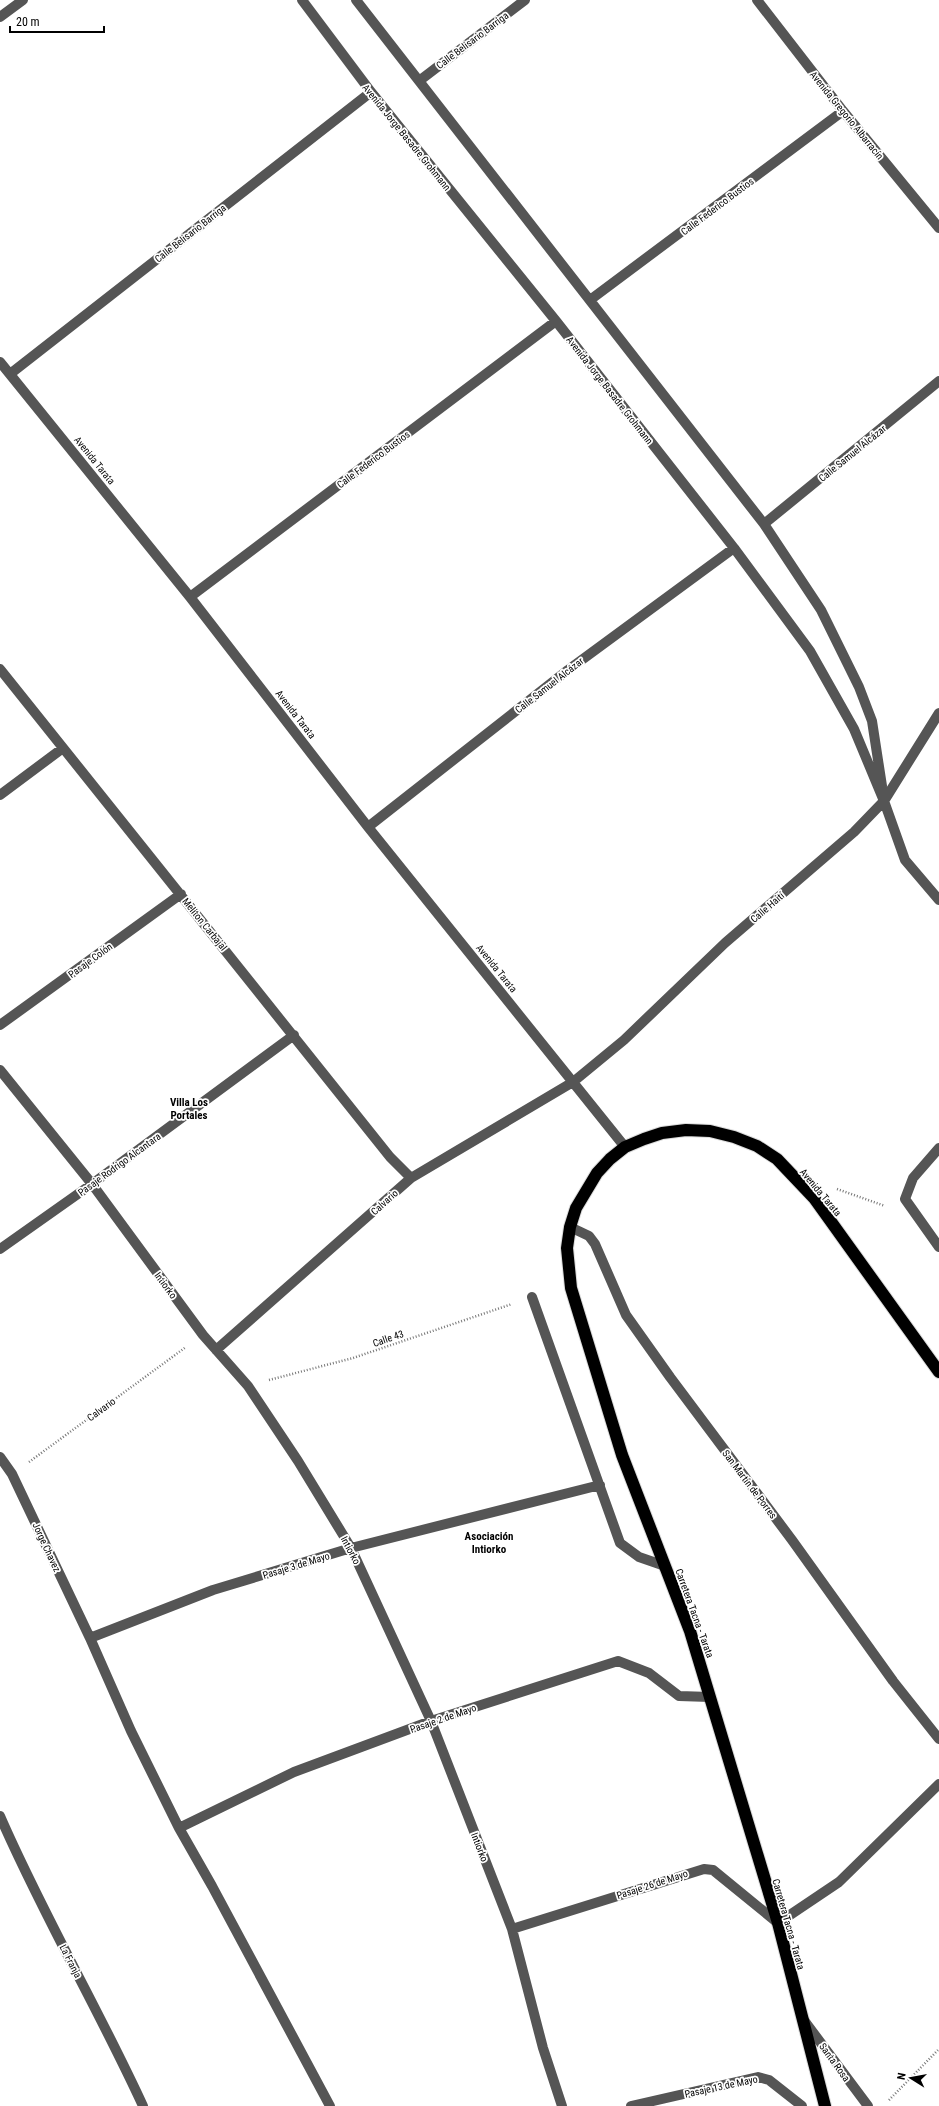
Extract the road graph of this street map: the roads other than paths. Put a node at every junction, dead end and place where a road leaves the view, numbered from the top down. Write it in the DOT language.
graph roads {
  1 [pos="23,0"];
  2 [pos="302,0"];
  3 [pos="356,0"];
  4 [pos="525,0"];
  5 [pos="757,0"];
  6 [pos="0,17"];
  7 [pos="420,81"];
  8 [pos="371,92"];
  9 [pos="843,111"];
  10 [pos="939,228"];
  11 [pos="590,300"];
  12 [pos="556,321"];
  13 [pos="0,362"];
  14 [pos="10,374"];
  15 [pos="939,381"];
  16 [pos="764,524"];
  17 [pos="734,548"];
  18 [pos="190,597"];
  19 [pos="0,668"];
  20 [pos="939,713"];
  21 [pos="63,748"];
  22 [pos="0,795"];
  23 [pos="884,801"];
  24 [pos="368,827"];
  25 [pos="181,894"];
  26 [pos="939,900"];
  27 [pos="0,1025"];
  28 [pos="294,1035"];
  29 [pos="0,1070"];
  30 [pos="573,1082"];
  31 [pos="626,1147"];
  32 [pos="939,1148"];
  33 [pos="411,1178"];
  34 [pos="92,1184"];
  35 [pos="570,1228"];
  36 [pos="939,1247"];
  37 [pos="0,1249"];
  38 [pos="532,1297"];
  39 [pos="216,1350"];
  40 [pos="939,1372"];
  41 [pos="0,1457"];
  42 [pos="600,1485"];
  43 [pos="351,1548"];
  44 [pos="665,1566"];
  45 [pos="90,1638"];
  46 [pos="710,1697"];
  47 [pos="431,1721"];
  48 [pos="939,1739"];
  49 [pos="939,1784"];
  50 [pos="0,1816"];
  51 [pos="179,1828"];
  52 [pos="778,1923"];
  53 [pos="512,1930"];
  54 [pos="803,2018"];
  55 [pos="143,2106"];
  56 [pos="330,2106"];
  57 [pos="562,2106"];
  58 [pos="631,2106"];
  59 [pos="802,2106"];
  60 [pos="825,2106"];
  61 [pos="868,2106"];
  1 -- 6 [label="street"];
  2 -- 8 [label="street, Avenida Jorge Basadre Grohmann"];
  3 -- 7 [label="street, Avenida Jorge Basadre Grohmann"];
  4 -- 7 [label="street, Calle Belisario Barriga"];
  5 -- 9 [label="street, Avenida Gregorio Albarracín"];
  7 -- 11 [label="street, Avenida Jorge Basadre Grohmann"];
  8 -- 12 [label="street, Avenida Jorge Basadre Grohmann"];
  8 -- 14 [label="street, Calle Belisario Barriga"];
  9 -- 10 [label="street, Avenida Gregorio Albarracín"];
  9 -- 11 [label="street, Calle Federico Bustios"];
  11 -- 16 [label="street, Avenida Jorge Basadre Grohmann"];
  12 -- 17 [label="street, Avenida Jorge Basadre Grohmann"];
  12 -- 18 [label="street, Calle Federico Bustios"];
  13 -- 14 [label="street, Avenida Tarata"];
  14 -- 18 [label="street, Avenida Tarata"];
  15 -- 16 [label="street, Calle Samuel Alcázar"];
  16 -- 23 [label="street, Avenida Jorge Basadre Grohmann"];
  17 -- 23 [label="street, Avenida Jorge Basadre Grohmann"];
  17 -- 24 [label="street, Calle Samuel Alcázar"];
  18 -- 24 [label="street, Avenida Tarata"];
  19 -- 21 [label="street, Meliton Carbajal"];
  20 -- 23 [label="street, Calle Haití"];
  21 -- 22 [label="street"];
  21 -- 25 [label="street, Meliton Carbajal"];
  23 -- 26 [label="street, Avenida Jorge Basadre Grohmann"];
  23 -- 30 [label="street, Calle Haití"];
  24 -- 30 [label="street, Avenida Tarata"];
  25 -- 27 [label="street, Pasaje Colón"];
  25 -- 28 [label="street, Meliton Carbajal"];
  28 -- 33 [label="street, Meliton Carbajal"];
  28 -- 34 [label="street, Pasaje Rodrigo Alcantara"];
  29 -- 34 [label="street, Intiorko"];
  30 -- 31 [label="street, Avenida Tarata"];
  30 -- 33 [label="street, Calvario"];
  31 -- 35 [label="highway, Carretera Tacna - Tarata"];
  31 -- 40 [label="highway, Avenida Tarata"];
  32 -- 36 [label="street"];
  33 -- 39 [label="street, Calvario"];
  34 -- 37 [label="street, Pasaje Rodrigo Alcantara"];
  34 -- 39 [label="street, Intiorko"];
  35 -- 44 [label="highway, Carretera Tacna - Tarata"];
  35 -- 48 [label="street, San Martín de Porres"];
  38 -- 42 [label="street"];
  39 -- 43 [label="street, Intiorko"];
  41 -- 45 [label="street, Jorge Chavez"];
  42 -- 43 [label="street, Pasaje 3 de Mayo"];
  42 -- 44 [label="street"];
  43 -- 45 [label="street, Pasaje 3 de Mayo"];
  43 -- 47 [label="street, Intiorko"];
  44 -- 46 [label="highway, Carretera Tacna - Tarata"];
  45 -- 51 [label="street, Jorge Chavez"];
  46 -- 47 [label="street, Pasaje 2 de Mayo"];
  46 -- 52 [label="highway, Carretera Tacna - Tarata"];
  47 -- 51 [label="street, Pasaje 2 de Mayo"];
  47 -- 53 [label="street, Intiorko"];
  49 -- 52 [label="street"];
  50 -- 55 [label="street, La Franja"];
  51 -- 56 [label="street, Jorge Chavez"];
  52 -- 53 [label="street, Pasaje 26 de Mayo"];
  52 -- 54 [label="highway, Carretera Tacna - Tarata"];
  53 -- 57 [label="street, Intiorko"];
  54 -- 60 [label="highway, Carretera Tacna - Tarata"];
  54 -- 61 [label="street, Santa Rosa"];
  58 -- 59 [label="street, Pasaje 13 de Mayo"];
}
